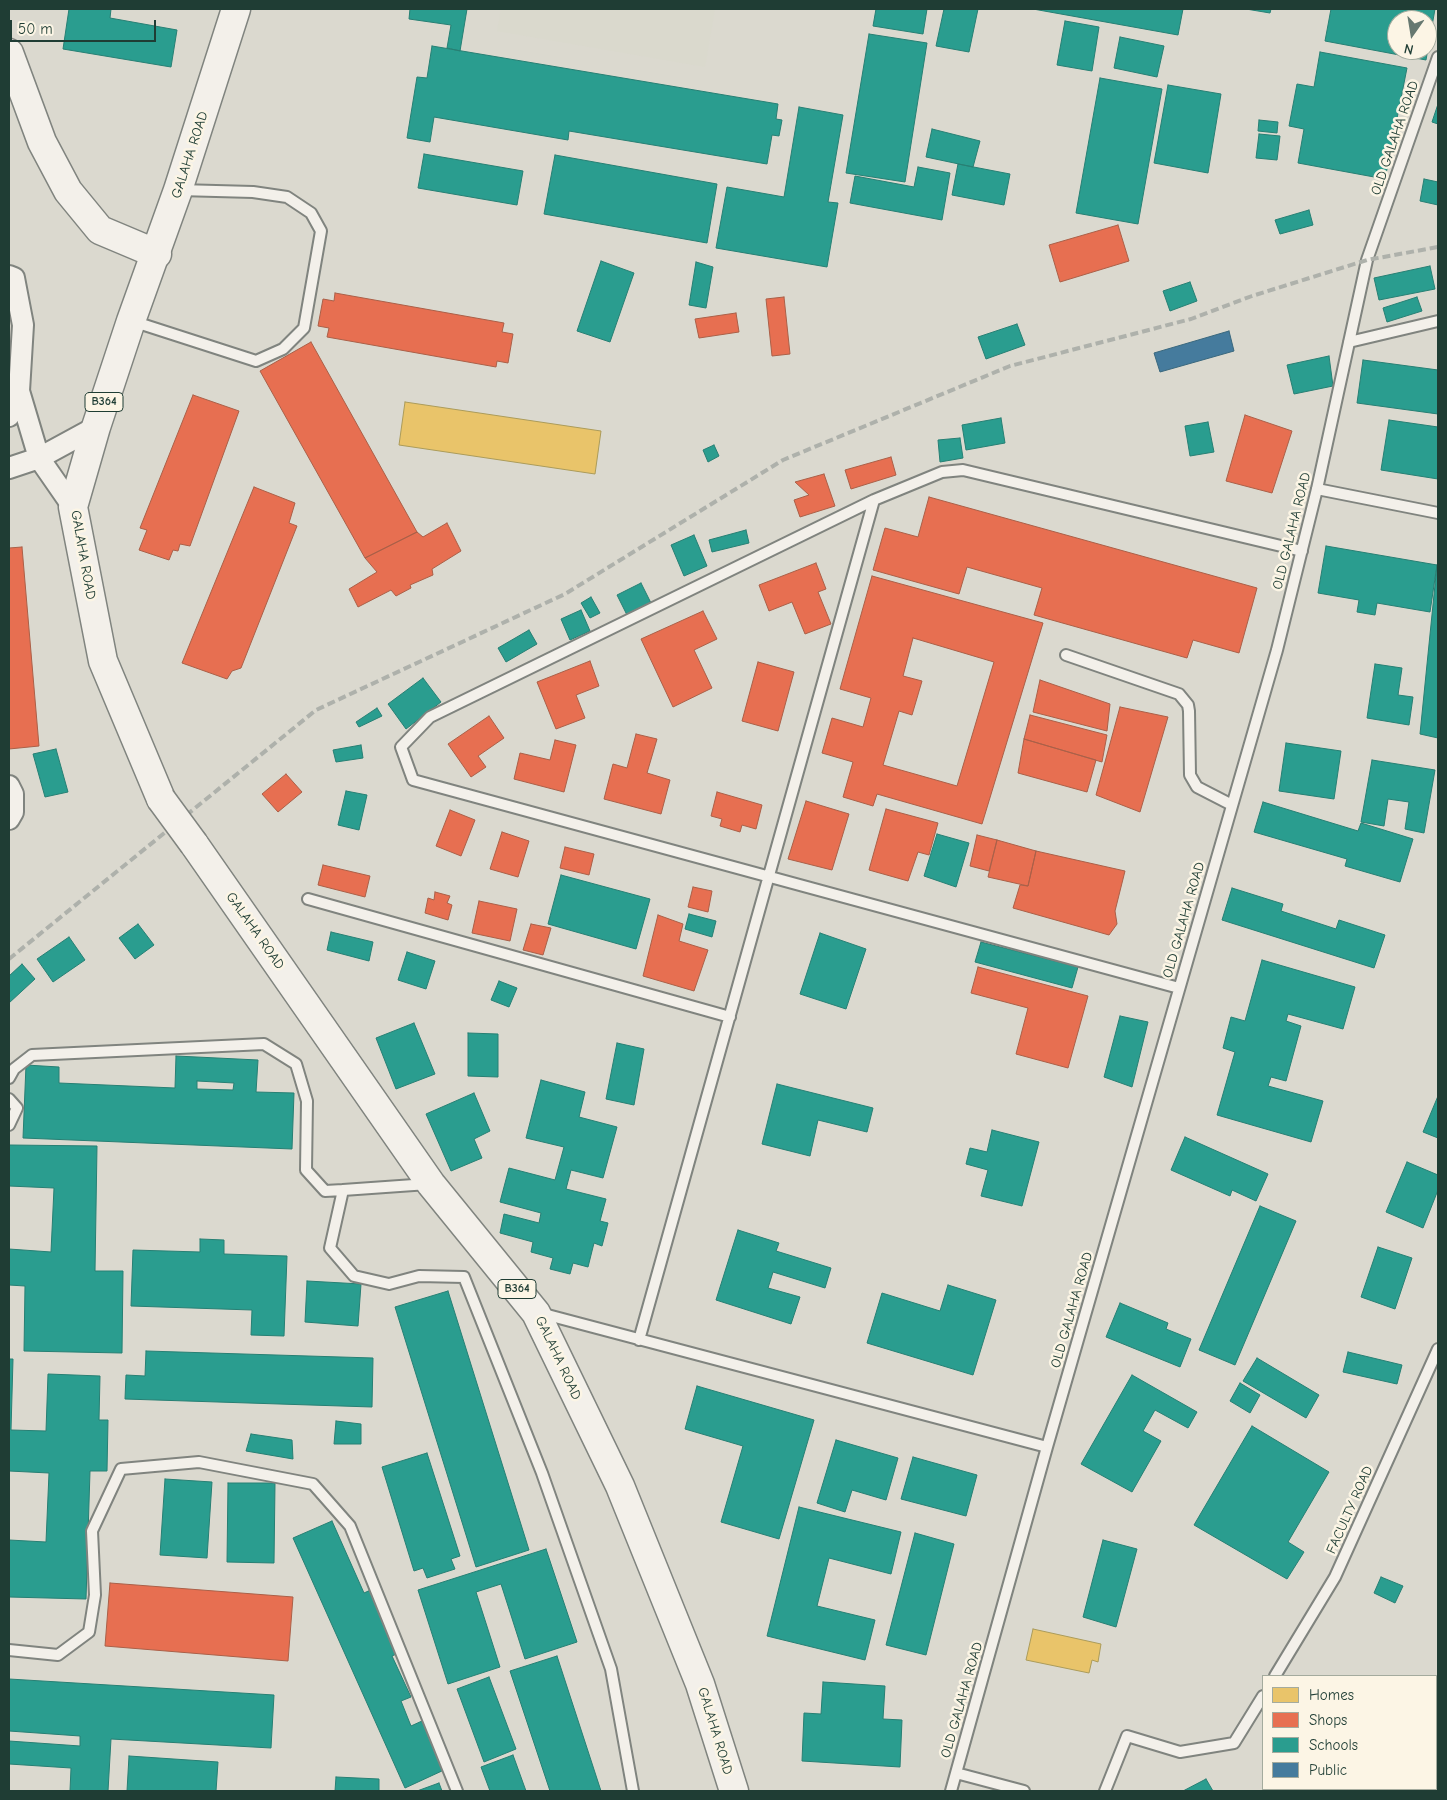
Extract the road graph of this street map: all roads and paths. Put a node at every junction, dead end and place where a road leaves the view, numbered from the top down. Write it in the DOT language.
graph roads {
  1 [pos="236,9"];
  2 [pos="9,54"];
  3 [pos="1438,57"];
  4 [pos="178,190"];
  5 [pos="157,254"];
  6 [pos="9,276"];
  7 [pos="131,321"];
  8 [pos="1438,321"];
  9 [pos="1349,342"];
  10 [pos="19,391"];
  11 [pos="9,416"];
  12 [pos="96,427"];
  13 [pos="39,458"];
  14 [pos="9,468"];
  15 [pos="1317,489"];
  16 [pos="874,500"];
  17 [pos="73,507"];
  18 [pos="1438,513"];
  19 [pos="1302,552"];
  20 [pos="1066,655"];
  21 [pos="9,786"];
  22 [pos="1232,805"];
  23 [pos="9,819"];
  24 [pos="769,875"];
  25 [pos="308,899"];
  26 [pos="1179,988"];
  27 [pos="730,1017"];
  28 [pos="9,1078"];
  29 [pos="9,1098"];
  30 [pos="9,1125"];
  31 [pos="431,1184"];
  32 [pos="343,1190"];
  33 [pos="536,1313"];
  34 [pos="639,1340"];
  35 [pos="1438,1349"];
  36 [pos="1046,1447"];
  37 [pos="9,1650"];
  38 [pos="1276,1675"];
  39 [pos="1262,1698"];
  40 [pos="956,1773"];
  41 [pos="457,1791"];
  42 [pos="633,1791"];
  43 [pos="734,1791"];
  44 [pos="951,1791"];
  45 [pos="1024,1791"];
  46 [pos="1105,1791"];
  1 -- 4 [label="main road, GALAHA ROAD / B364"];
  2 -- 5 [label="main road"];
  3 -- 9 [label="lane, OLD GALAHA ROAD"];
  4 -- 5 [label="main road, GALAHA ROAD / B364"];
  4 -- 7 [label="lane"];
  5 -- 7 [label="main road, GALAHA ROAD / B364"];
  6 -- 10 [label="street"];
  7 -- 12 [label="main road, GALAHA ROAD / B364"];
  8 -- 9 [label="lane"];
  9 -- 15 [label="lane, OLD GALAHA ROAD"];
  10 -- 11 [label="street"];
  10 -- 13 [label="street"];
  12 -- 13 [label="street"];
  12 -- 17 [label="main road, GALAHA ROAD / B364"];
  13 -- 14 [label="street"];
  13 -- 17 [label="street"];
  15 -- 18 [label="lane"];
  15 -- 19 [label="lane, OLD GALAHA ROAD"];
  16 -- 19 [label="lane"];
  16 -- 24 [label="lane"];
  16 -- 24 [label="lane"];
  17 -- 31 [label="main road, GALAHA ROAD / B364, bridge"];
  19 -- 22 [label="lane, OLD GALAHA ROAD"];
  20 -- 22 [label="lane"];
  21 -- 23 [label="street"];
  22 -- 26 [label="lane, OLD GALAHA ROAD"];
  24 -- 26 [label="lane"];
  24 -- 27 [label="lane"];
  25 -- 27 [label="lane"];
  26 -- 36 [label="lane, OLD GALAHA ROAD"];
  27 -- 34 [label="lane"];
  28 -- 32 [label="lane"];
  29 -- 30 [label="lane"];
  31 -- 32 [label="lane"];
  31 -- 33 [label="main road, GALAHA ROAD / B364"];
  32 -- 42 [label="lane"];
  33 -- 34 [label="lane"];
  33 -- 43 [label="main road, GALAHA ROAD / B364"];
  34 -- 36 [label="lane"];
  35 -- 38 [label="lane, FACULTY ROAD"];
  36 -- 40 [label="lane, OLD GALAHA ROAD"];
  37 -- 41 [label="lane"];
  39 -- 46 [label="lane"];
  40 -- 44 [label="lane, OLD GALAHA ROAD"];
  40 -- 45 [label="lane"];
}
